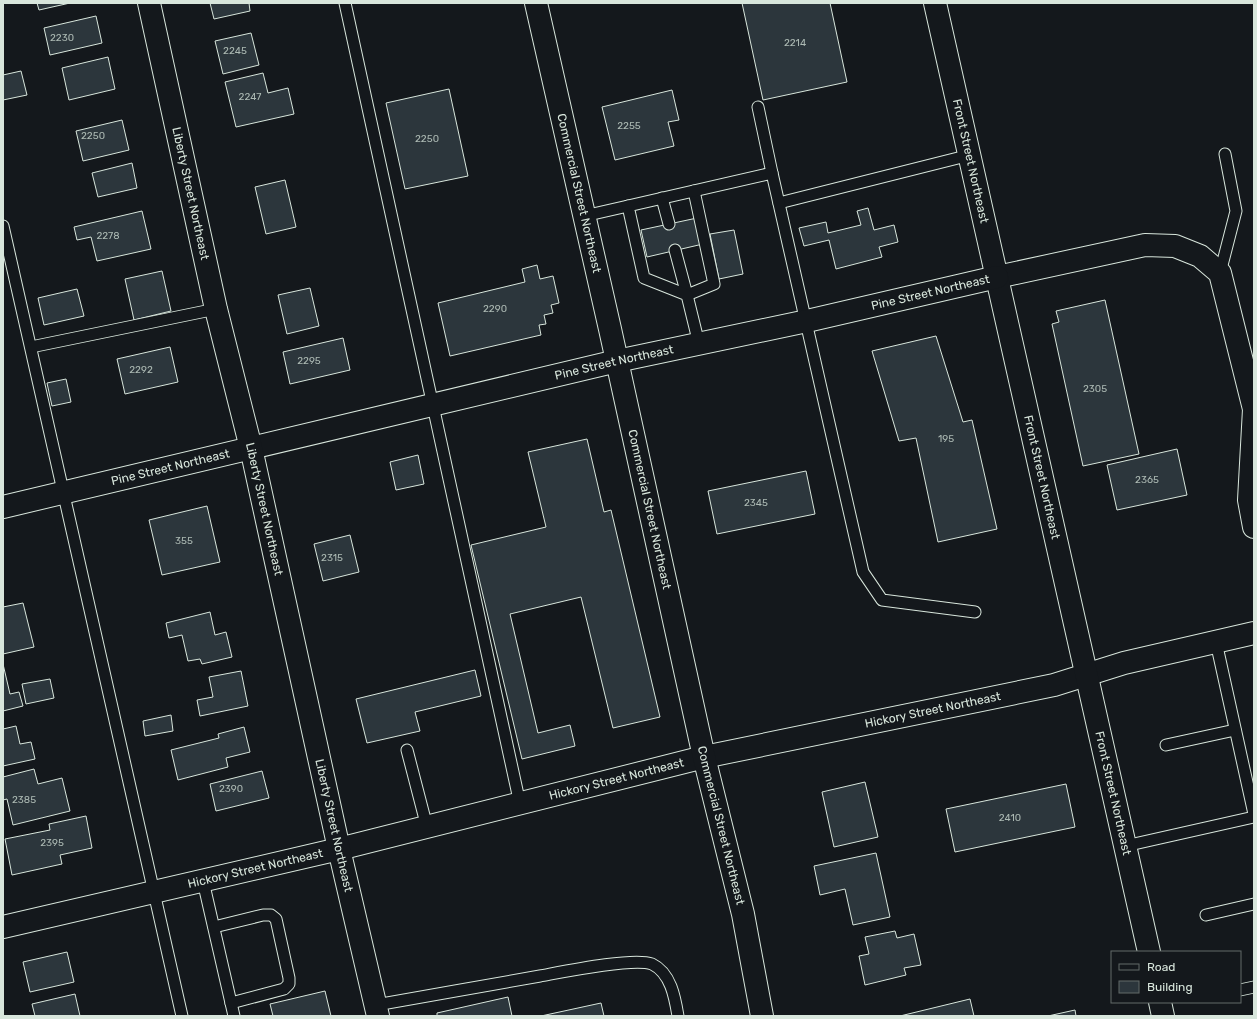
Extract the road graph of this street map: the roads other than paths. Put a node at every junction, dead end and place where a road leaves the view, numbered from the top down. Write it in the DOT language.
graph roads {
  1 [pos="149,3"];
  2 [pos="344,3"];
  3 [pos="536,3"];
  4 [pos="935,3"];
  5 [pos="758,107"];
  6 [pos="1225,154"];
  7 [pos="970,155"];
  8 [pos="772,173"];
  9 [pos="694,191"];
  10 [pos="662,198"];
  11 [pos="779,203"];
  12 [pos="628,206"];
  13 [pos="584,216"];
  14 [pos="669,224"];
  15 [pos="3,226"];
  16 [pos="675,250"];
  17 [pos="1220,273"];
  18 [pos="997,278"];
  19 [pos="687,295"];
  20 [pos="216,309"];
  21 [pos="807,321"];
  22 [pos="699,344"];
  23 [pos="31,347"];
  24 [pos="617,361"];
  25 [pos="433,405"];
  26 [pos="251,448"];
  27 [pos="64,492"];
  28 [pos="3,507"];
  29 [pos="1254,527"];
  30 [pos="975,612"];
  31 [pos="1254,633"];
  32 [pos="1216,642"];
  33 [pos="1087,674"];
  34 [pos="1235,730"];
  35 [pos="1166,745"];
  36 [pos="407,750"];
  37 [pos="704,756"];
  38 [pos="520,804"];
  39 [pos="1254,814"];
  40 [pos="1254,817"];
  41 [pos="427,827"];
  42 [pos="1125,846"];
  43 [pos="339,849"];
  44 [pos="203,881"];
  45 [pos="154,892"];
  46 [pos="1254,904"];
  47 [pos="1206,916"];
  48 [pos="3,927"];
  49 [pos="214,927"];
  50 [pos="1149,951"];
  51 [pos="1254,987"];
  52 [pos="1241,990"];
  53 [pos="231,1003"];
  54 [pos="1160,1003"];
  55 [pos="377,1010"];
  56 [pos="182,1016"];
  57 [pos="234,1016"];
  58 [pos="678,1016"];
  59 [pos="762,1016"];
  60 [pos="1163,1016"];
  1 -- 20 [label="main road, Liberty Street Northeast"];
  2 -- 25 [label="lane"];
  3 -- 13 [label="main road, Commercial Street Northeast"];
  4 -- 7 [label="main road, Front Street Northeast"];
  5 -- 8 [label="lane"];
  6 -- 17 [label="lane"];
  7 -- 11 [label="lane"];
  7 -- 18 [label="main road, Front Street Northeast"];
  8 -- 9 [label="lane"];
  8 -- 11 [label="lane"];
  9 -- 10 [label="lane"];
  9 -- 19 [label="lane"];
  10 -- 12 [label="lane"];
  10 -- 14 [label="lane"];
  11 -- 21 [label="lane"];
  12 -- 13 [label="lane"];
  12 -- 19 [label="lane"];
  13 -- 24 [label="main road, Commercial Street Northeast"];
  15 -- 23 [label="lane"];
  16 -- 19 [label="lane"];
  17 -- 18 [label="main road, Pine Street Northeast"];
  17 -- 29 [label="main road"];
  18 -- 21 [label="main road, Pine Street Northeast"];
  18 -- 33 [label="main road, Front Street Northeast"];
  19 -- 22 [label="lane"];
  20 -- 23 [label="lane"];
  20 -- 26 [label="main road, Liberty Street Northeast"];
  21 -- 22 [label="main road, Pine Street Northeast"];
  21 -- 30 [label="lane"];
  22 -- 24 [label="main road, Pine Street Northeast"];
  23 -- 27 [label="lane"];
  24 -- 25 [label="main road, Pine Street Northeast"];
  24 -- 37 [label="main road, Commercial Street Northeast"];
  25 -- 26 [label="main road, Pine Street Northeast"];
  25 -- 38 [label="lane"];
  26 -- 27 [label="main road, Pine Street Northeast"];
  26 -- 43 [label="main road, Liberty Street Northeast"];
  27 -- 28 [label="main road, Pine Street Northeast"];
  27 -- 45 [label="lane"];
  31 -- 32 [label="main road, Hickory Street Northeast"];
  32 -- 33 [label="main road, Hickory Street Northeast"];
  32 -- 34 [label="lane"];
  33 -- 37 [label="main road, Hickory Street Northeast"];
  33 -- 42 [label="main road, Front Street Northeast"];
  34 -- 35 [label="lane"];
  34 -- 39 [label="lane"];
  36 -- 41 [label="lane"];
  37 -- 38 [label="main road, Hickory Street Northeast"];
  37 -- 59 [label="main road, Commercial Street Northeast"];
  38 -- 41 [label="main road, Hickory Street Northeast"];
  40 -- 42 [label="lane"];
  41 -- 43 [label="main road, Hickory Street Northeast"];
  42 -- 50 [label="main road, Front Street Northeast"];
  43 -- 44 [label="main road, Hickory Street Northeast"];
  43 -- 55 [label="main road, Liberty Street Northeast"];
  44 -- 45 [label="main road, Hickory Street Northeast"];
  44 -- 49 [label="lane"];
  45 -- 48 [label="main road, Hickory Street Northeast"];
  45 -- 56 [label="lane"];
  46 -- 47 [label="lane"];
  49 -- 53 [label="lane"];
  49 -- 53 [label="lane"];
  51 -- 52 [label="lane"];
  53 -- 57 [label="lane"];
  54 -- 60 [label="main road"];
  55 -- 58 [label="lane"];
}
